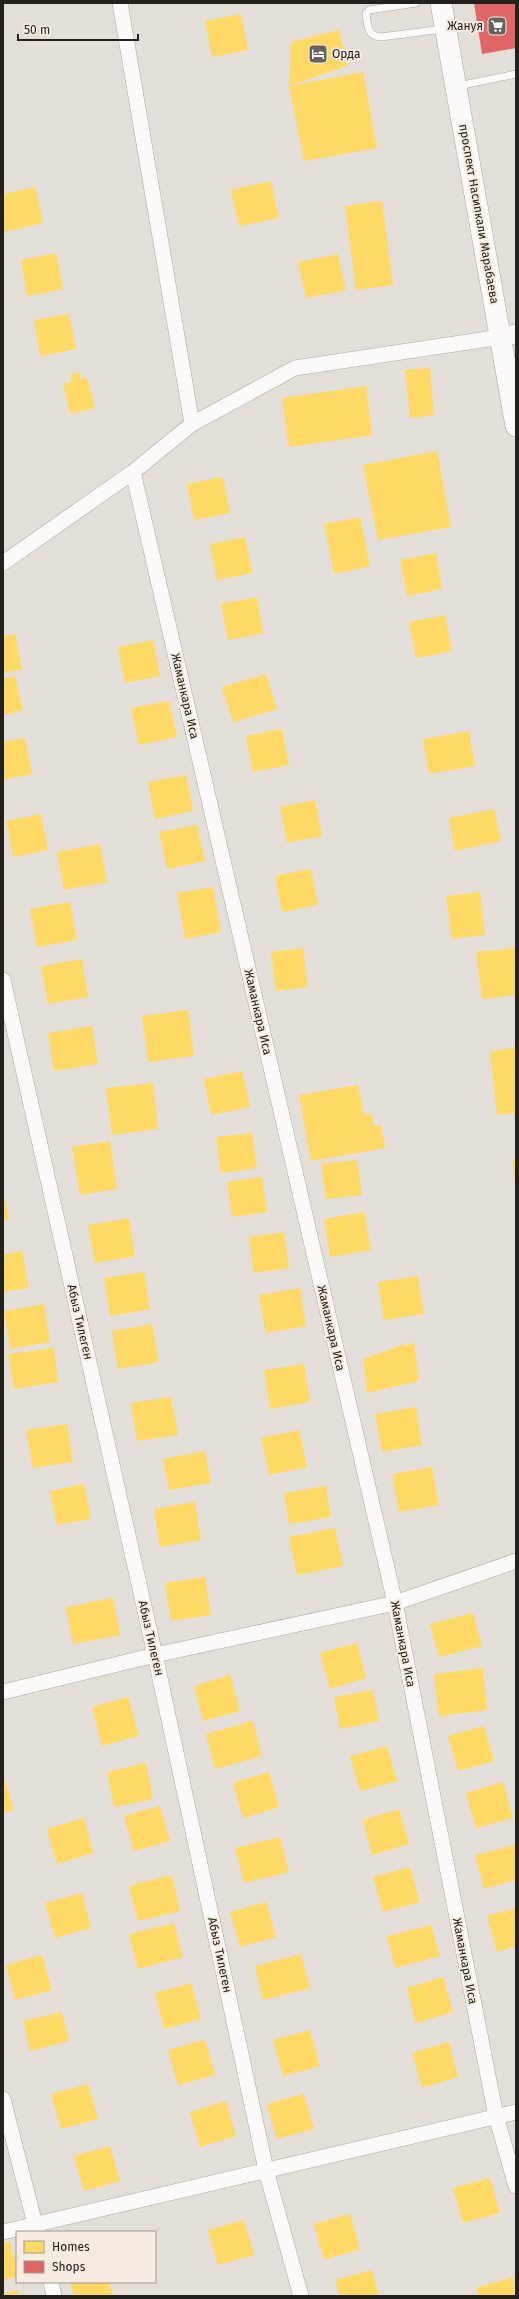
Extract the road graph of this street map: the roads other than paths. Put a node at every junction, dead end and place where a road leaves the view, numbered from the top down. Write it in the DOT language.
graph roads {
  1 [pos="120,3"];
  2 [pos="416,3"];
  3 [pos="441,3"];
  4 [pos="446,28"];
  5 [pos="516,74"];
  6 [pos="456,87"];
  7 [pos="508,335"];
  8 [pos="192,424"];
  9 [pos="516,426"];
  10 [pos="134,472"];
  11 [pos="3,564"];
  12 [pos="3,980"];
  13 [pos="516,1561"];
  14 [pos="395,1603"];
  15 [pos="155,1655"];
  16 [pos="3,1692"];
  17 [pos="3,2098"];
  18 [pos="516,2112"];
  19 [pos="496,2116"];
  20 [pos="266,2170"];
  21 [pos="516,2186"];
  22 [pos="36,2228"];
  23 [pos="3,2232"];
  24 [pos="51,2283"];
  25 [pos="54,2296"];
  26 [pos="302,2296"];
  1 -- 8 [label="street"];
  2 -- 4 [label="lane"];
  3 -- 4 [label="main road, проспект Насипкали Марабаева"];
  4 -- 6 [label="main road, проспект Насипкали Марабаева"];
  5 -- 6 [label="lane"];
  6 -- 7 [label="main road, проспект Насипкали Марабаева"];
  7 -- 8 [label="street"];
  7 -- 9 [label="main road, проспект Насипкали Марабаева"];
  8 -- 10 [label="street"];
  10 -- 11 [label="street"];
  10 -- 14 [label="street, Жаманкара Иса"];
  12 -- 15 [label="street, Абыз Тилеген"];
  13 -- 14 [label="street"];
  14 -- 15 [label="street"];
  14 -- 19 [label="street, Жаманкара Иса"];
  15 -- 16 [label="street"];
  15 -- 20 [label="street, Абыз Тилеген"];
  17 -- 22 [label="street"];
  18 -- 19 [label="street"];
  19 -- 20 [label="street"];
  19 -- 21 [label="street, Жаманкара Иса"];
  20 -- 22 [label="street"];
  20 -- 26 [label="street, Абыз Тилеген"];
  22 -- 23 [label="street"];
  24 -- 25 [label="street"];
}
